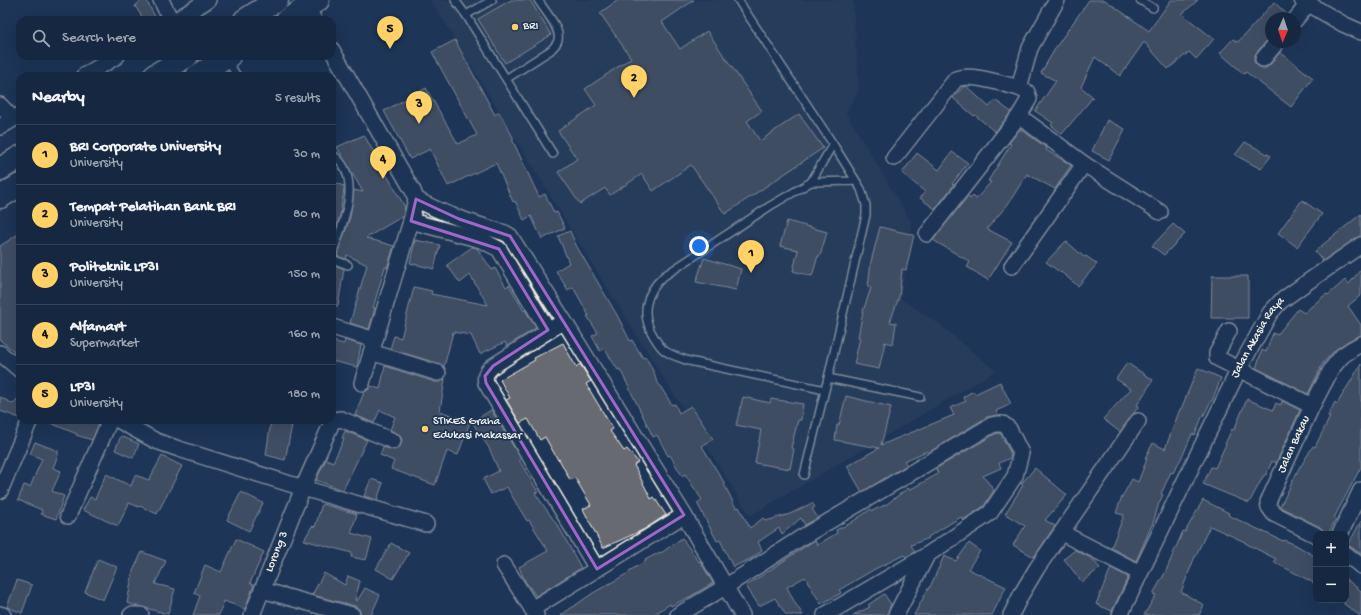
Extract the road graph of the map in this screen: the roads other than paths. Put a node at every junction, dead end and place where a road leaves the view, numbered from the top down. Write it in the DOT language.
graph roads {
  1 [pos="161,0"];
  2 [pos="208,0"];
  3 [pos="277,0"];
  4 [pos="455,0"];
  5 [pos="492,0"];
  6 [pos="538,0"];
  7 [pos="738,0"];
  8 [pos="1057,0"];
  9 [pos="1140,0"];
  10 [pos="1307,1"];
  11 [pos="1154,8"];
  12 [pos="313,9"];
  13 [pos="1300,12"];
  14 [pos="466,15"];
  15 [pos="169,16"];
  16 [pos="182,16"];
  17 [pos="251,16"];
  18 [pos="296,16"];
  19 [pos="1361,32"];
  20 [pos="1272,48"];
  21 [pos="336,57"];
  22 [pos="1263,59"];
  23 [pos="110,60"];
  24 [pos="180,60"];
  25 [pos="223,62"];
  26 [pos="91,72"];
  27 [pos="161,72"];
  28 [pos="204,72"];
  29 [pos="506,79"];
  30 [pos="1019,88"];
  31 [pos="0,105"];
  32 [pos="1019,116"];
  33 [pos="11,120"];
  34 [pos="833,144"];
  35 [pos="554,154"];
  36 [pos="336,158"];
  37 [pos="894,158"];
  38 [pos="16,159"];
  39 [pos="1084,164"];
  40 [pos="0,169"];
  41 [pos="855,181"];
  42 [pos="811,182"];
  43 [pos="16,187"];
  44 [pos="0,197"];
  45 [pos="416,199"];
  46 [pos="1160,212"];
  47 [pos="411,221"];
  48 [pos="927,234"];
  49 [pos="336,243"];
  50 [pos="1361,246"];
  51 [pos="336,260"];
  52 [pos="348,265"];
  53 [pos="1012,266"];
  54 [pos="564,321"];
  55 [pos="336,329"];
  56 [pos="548,330"];
  57 [pos="1228,331"];
  58 [pos="1361,344"];
  59 [pos="373,346"];
  60 [pos="0,353"];
  61 [pos="16,367"];
  62 [pos="1239,369"];
  63 [pos="438,373"];
  64 [pos="828,378"];
  65 [pos="362,383"];
  66 [pos="825,390"];
  67 [pos="920,397"];
  68 [pos="1312,406"];
  69 [pos="336,419"];
  70 [pos="1138,421"];
  71 [pos="28,424"];
  72 [pos="108,424"];
  73 [pos="125,424"];
  74 [pos="332,424"];
  75 [pos="393,441"];
  76 [pos="804,475"];
  77 [pos="303,488"];
  78 [pos="1361,490"];
  79 [pos="0,491"];
  80 [pos="684,515"];
  81 [pos="68,516"];
  82 [pos="426,524"];
  83 [pos="1341,531"];
  84 [pos="1062,533"];
  85 [pos="1313,534"];
  86 [pos="927,555"];
  87 [pos="1349,556"];
  88 [pos="504,565"];
  89 [pos="1361,566"];
  90 [pos="598,569"];
  91 [pos="1140,573"];
  92 [pos="725,587"];
  93 [pos="262,590"];
  94 [pos="534,612"];
  95 [pos="0,614"];
  96 [pos="3,615"];
  97 [pos="131,615"];
  98 [pos="141,615"];
  99 [pos="252,615"];
  100 [pos="352,615"];
  101 [pos="680,615"];
  102 [pos="742,615"];
  103 [pos="825,615"];
  104 [pos="896,615"];
  105 [pos="1011,615"];
  106 [pos="1120,615"];
  1 -- 15 [label="street"];
  2 -- 16 [label="street"];
  3 -- 17 [label="highway"];
  4 -- 14 [label="lane"];
  5 -- 14 [label="lane"];
  6 -- 29 [label="lane"];
  7 -- 34 [label="lane"];
  8 -- 30 [label="street"];
  9 -- 11 [label="lane"];
  10 -- 13 [label="street"];
  10 -- 19 [label="street"];
  12 -- 18 [label="highway"];
  14 -- 29 [label="lane"];
  20 -- 22 [label="street"];
  21 -- 45 [label="street"];
  23 -- 26 [label="street"];
  24 -- 27 [label="highway"];
  25 -- 28 [label="highway"];
  29 -- 35 [label="lane"];
  30 -- 32 [label="street"];
  30 -- 37 [label="street"];
  31 -- 33 [label="street"];
  32 -- 39 [label="street"];
  32 -- 48 [label="street"];
  34 -- 41 [label="lane"];
  34 -- 42 [label="lane"];
  36 -- 49 [label="lane"];
  38 -- 40 [label="highway"];
  39 -- 46 [label="street"];
  39 -- 53 [label="street"];
  41 -- 42 [label="lane"];
  41 -- 64 [label="lane"];
  42 -- 66 [label="lane"];
  43 -- 44 [label="highway"];
  45 -- 47 [label="street"];
  45 -- 54 [label="street"];
  47 -- 56 [label="street"];
  47 -- 59 [label="street"];
  50 -- 62 [label="street, Jalan Akasia Raya"];
  51 -- 52 [label="lane"];
  54 -- 56 [label="street"];
  54 -- 80 [label="street"];
  55 -- 59 [label="street"];
  56 -- 90 [label="street"];
  57 -- 62 [label="street"];
  58 -- 68 [label="street, Jalan Bakau"];
  59 -- 63 [label="street"];
  59 -- 65 [label="street"];
  60 -- 61 [label="street"];
  62 -- 68 [label="street"];
  62 -- 91 [label="street, Jalan Akasia Raya"];
  64 -- 66 [label="lane"];
  64 -- 67 [label="lane"];
  66 -- 76 [label="lane"];
  68 -- 85 [label="street, Jalan Bakau"];
  69 -- 75 [label="street, Lorong 3"];
  70 -- 84 [label="street"];
  71 -- 79 [label="street"];
  72 -- 81 [label="street"];
  73 -- 77 [label="street"];
  74 -- 77 [label="street, Lorong 3"];
  77 -- 82 [label="street"];
  77 -- 93 [label="street, Lorong 3"];
  78 -- 83 [label="street"];
  80 -- 90 [label="street"];
  80 -- 92 [label="street"];
  84 -- 91 [label="street"];
  84 -- 105 [label="street"];
  86 -- 92 [label="street"];
  86 -- 103 [label="street"];
  86 -- 104 [label="street"];
  87 -- 89 [label="street"];
  88 -- 94 [label="street"];
  90 -- 94 [label="street"];
  91 -- 106 [label="street, Jalan Akasia Raya"];
  92 -- 101 [label="street"];
  92 -- 102 [label="street"];
  93 -- 99 [label="street, Lorong 3"];
  93 -- 100 [label="street"];
  95 -- 96 [label="street"];
  97 -- 98 [label="street"];
}
